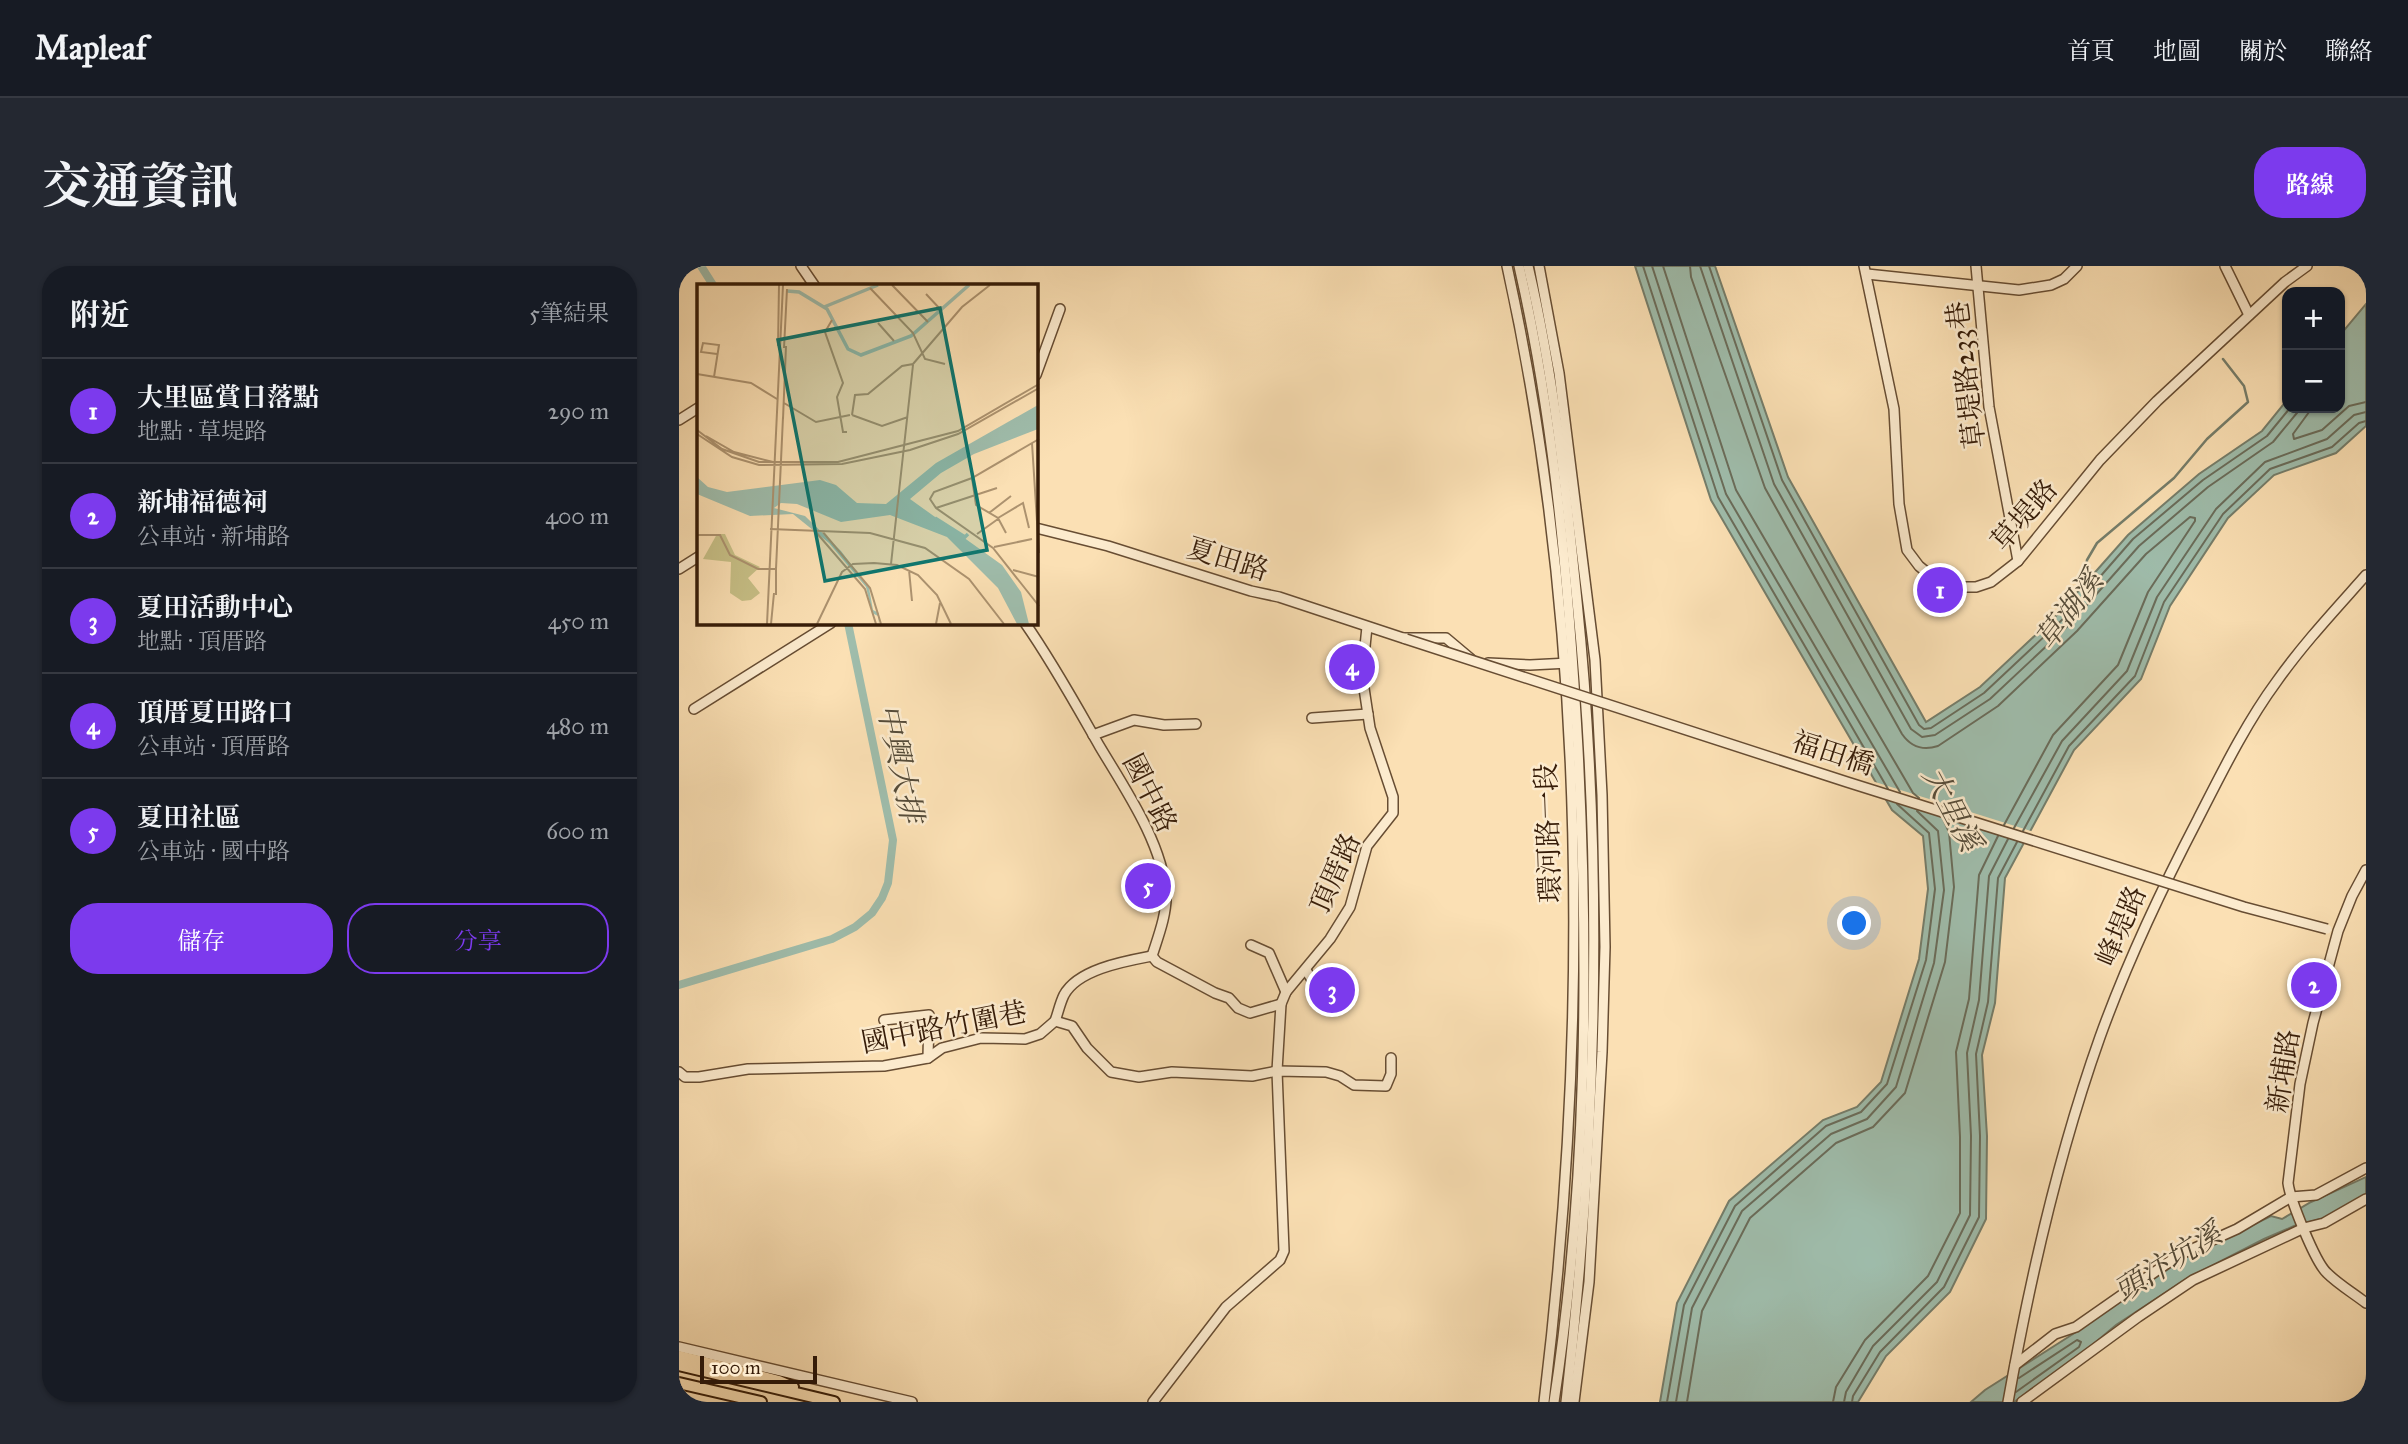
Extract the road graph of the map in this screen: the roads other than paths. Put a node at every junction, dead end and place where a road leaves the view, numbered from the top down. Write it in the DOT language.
graph roads {
  1 [pos="687,266"];
  2 [pos="801,266"];
  3 [pos="1507,266"];
  4 [pos="1519,266"];
  5 [pos="1528,266"];
  6 [pos="1539,266"];
  7 [pos="1976,266"];
  8 [pos="2077,266"];
  9 [pos="2225,266"];
  10 [pos="2307,266"];
  11 [pos="1866,270"];
  12 [pos="679,271"];
  13 [pos="813,284"];
  14 [pos="1978,285"];
  15 [pos="1060,309"];
  16 [pos="2249,315"];
  17 [pos="1038,370"];
  18 [pos="697,409"];
  19 [pos="679,421"];
  20 [pos="1038,528"];
  21 [pos="697,558"];
  22 [pos="2018,561"];
  23 [pos="679,569"];
  24 [pos="2366,575"];
  25 [pos="828,625"];
  26 [pos="1026,625"];
  27 [pos="1367,627"];
  28 [pos="1405,638"];
  29 [pos="1595,660"];
  30 [pos="1584,662"];
  31 [pos="1569,663"];
  32 [pos="694,709"];
  33 [pos="1368,714"];
  34 [pos="1312,718"];
  35 [pos="1195,724"];
  36 [pos="1093,735"];
  37 [pos="2366,870"];
  38 [pos="2338,931"];
  39 [pos="1251,945"];
  40 [pos="1152,957"];
  41 [pos="1306,970"];
  42 [pos="1286,992"];
  43 [pos="1281,1004"];
  44 [pos="1327,1005"];
  45 [pos="884,1020"];
  46 [pos="1055,1021"];
  47 [pos="927,1058"];
  48 [pos="1391,1058"];
  49 [pos="1277,1070"];
  50 [pos="679,1072"];
  51 [pos="2366,1168"];
  52 [pos="2366,1199"];
  53 [pos="2293,1200"];
  54 [pos="2303,1227"];
  55 [pos="2366,1303"];
  56 [pos="679,1347"];
  57 [pos="679,1356"];
  58 [pos="679,1365"];
  59 [pos="2015,1365"];
  60 [pos="679,1383"];
  61 [pos="831,1401"];
  62 [pos="761,1402"];
  63 [pos="912,1402"];
  64 [pos="1153,1402"];
  65 [pos="1544,1402"];
  66 [pos="1554,1402"];
  67 [pos="1566,1402"];
  68 [pos="1574,1402"];
  69 [pos="2008,1402"];
  70 [pos="2022,1402"];
  1 -- 12 [label="street"];
  2 -- 13 [label="street"];
  3 -- 31 [label="street, 環河路一段"];
  4 -- 31 [label="street, 環河路一段"];
  5 -- 30 [label="street, 環河路一段"];
  6 -- 29 [label="street, 環河路一段"];
  7 -- 14 [label="street, 草堤路233巷"];
  8 -- 14 [label="street"];
  9 -- 16 [label="street"];
  10 -- 16 [label="street, 草堤路"];
  11 -- 14 [label="street"];
  11 -- 22 [label="street, 草堤路"];
  14 -- 22 [label="street, 草堤路233巷"];
  15 -- 17 [label="street"];
  16 -- 22 [label="street, 草堤路"];
  18 -- 19 [label="street"];
  20 -- 27 [label="street, 夏田路"];
  21 -- 23 [label="street"];
  24 -- 59 [label="street, 峰堤路"];
  25 -- 32 [label="street"];
  26 -- 36 [label="street, 國中路"];
  27 -- 28 [label="street, 夏田路"];
  27 -- 33 [label="street, 頂厝路"];
  28 -- 31 [label="street"];
  28 -- 38 [label="street, 福田橋, bridge"];
  29 -- 30 [label="street"];
  29 -- 68 [label="street, 環河路一段"];
  30 -- 31 [label="street"];
  30 -- 67 [label="street, 環河路一段"];
  31 -- 65 [label="street, 環河路一段"];
  31 -- 66 [label="street, 環河路一段"];
  33 -- 34 [label="street"];
  33 -- 41 [label="street, 頂厝路"];
  35 -- 36 [label="street"];
  36 -- 40 [label="street, 國中路"];
  37 -- 38 [label="street, 新埔路"];
  38 -- 53 [label="street, 新埔路"];
  39 -- 42 [label="street"];
  40 -- 43 [label="street"];
  40 -- 46 [label="street"];
  41 -- 42 [label="street, 頂厝路"];
  41 -- 44 [label="street"];
  42 -- 43 [label="street, 頂厝路"];
  43 -- 49 [label="street"];
  45 -- 47 [label="street"];
  46 -- 47 [label="street, 國中路竹圍巷"];
  46 -- 49 [label="street, 國中路竹圍巷"];
  47 -- 50 [label="street, 國中路竹圍巷"];
  48 -- 49 [label="street, 國中路竹圍巷"];
  49 -- 64 [label="street"];
  51 -- 53 [label="street"];
  52 -- 54 [label="street"];
  53 -- 54 [label="street, 新埔路"];
  53 -- 59 [label="street"];
  54 -- 55 [label="street"];
  54 -- 70 [label="street"];
  56 -- 63 [label="street"];
  57 -- 61 [label="main road"];
  58 -- 61 [label="main road"];
  59 -- 69 [label="street"];
  60 -- 62 [label="main road"];
}
